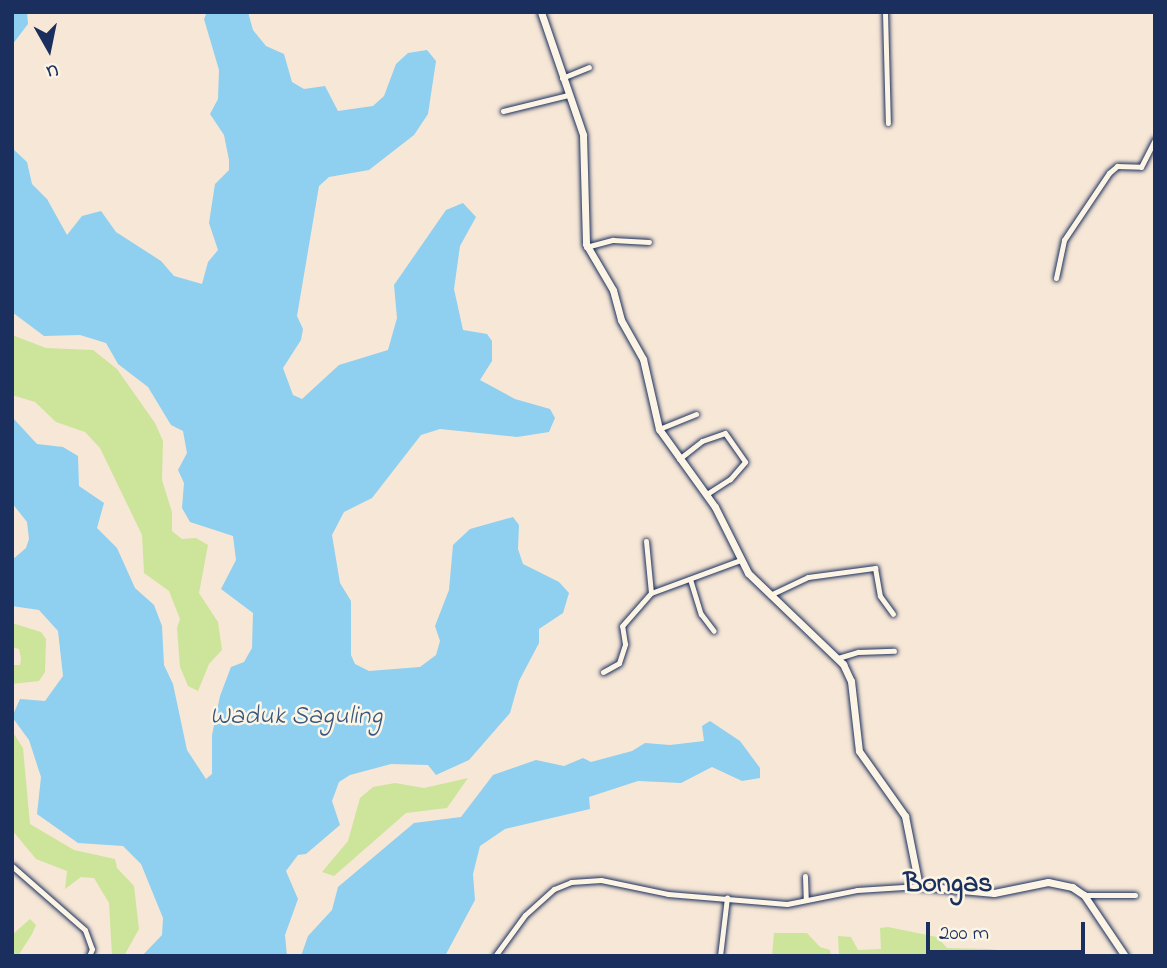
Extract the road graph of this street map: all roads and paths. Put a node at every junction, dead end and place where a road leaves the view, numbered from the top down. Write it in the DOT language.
graph roads {
  1 [pos="541,12"];
  2 [pos="885,12"];
  3 [pos="589,67"];
  4 [pos="562,78"];
  5 [pos="568,95"];
  6 [pos="503,111"];
  7 [pos="888,123"];
  8 [pos="1155,139"];
  9 [pos="649,242"];
  10 [pos="586,247"];
  11 [pos="1056,278"];
  12 [pos="696,414"];
  13 [pos="659,429"];
  14 [pos="679,459"];
  15 [pos="707,494"];
  16 [pos="646,541"];
  17 [pos="740,560"];
  18 [pos="690,579"];
  19 [pos="651,593"];
  20 [pos="769,595"];
  21 [pos="893,614"];
  22 [pos="714,631"];
  23 [pos="894,651"];
  24 [pos="838,658"];
  25 [pos="603,672"];
  26 [pos="12,866"];
  27 [pos="805,876"];
  28 [pos="919,886"];
  29 [pos="1084,895"];
  30 [pos="1135,895"];
  31 [pos="726,897"];
  32 [pos="806,900"];
  33 [pos="1121,954"];
  34 [pos="89,956"];
  35 [pos="495,956"];
  36 [pos="720,956"];
  1 -- 4 [label="main road"];
  2 -- 7 [label="street"];
  3 -- 4 [label="street"];
  4 -- 5 [label="main road"];
  5 -- 6 [label="street"];
  5 -- 10 [label="main road"];
  8 -- 11 [label="street"];
  9 -- 10 [label="street"];
  10 -- 13 [label="main road"];
  12 -- 13 [label="street"];
  13 -- 14 [label="main road"];
  14 -- 15 [label="main road"];
  14 -- 15 [label="street"];
  15 -- 17 [label="main road"];
  16 -- 19 [label="street"];
  17 -- 18 [label="street"];
  17 -- 20 [label="main road"];
  18 -- 19 [label="street"];
  18 -- 22 [label="street"];
  19 -- 25 [label="street"];
  20 -- 21 [label="street"];
  20 -- 24 [label="main road"];
  23 -- 24 [label="street"];
  24 -- 28 [label="main road"];
  26 -- 34 [label="street"];
  27 -- 32 [label="street"];
  28 -- 29 [label="main road"];
  28 -- 32 [label="street"];
  29 -- 30 [label="street"];
  29 -- 33 [label="main road"];
  31 -- 32 [label="street"];
  31 -- 35 [label="street"];
  31 -- 36 [label="street"];
}
